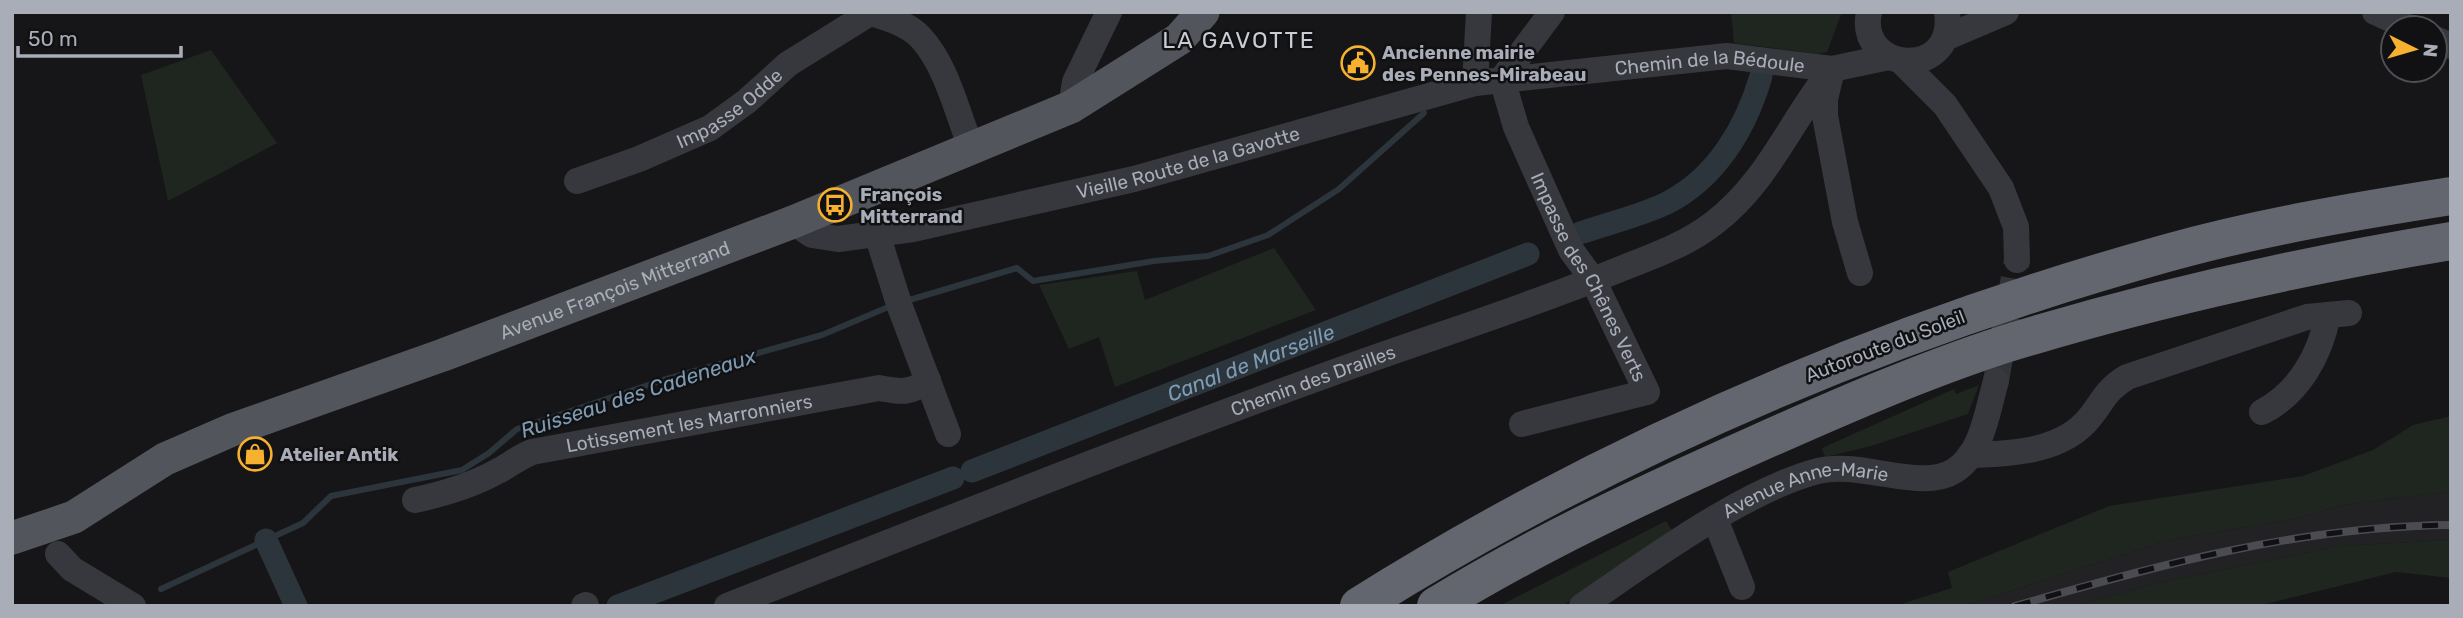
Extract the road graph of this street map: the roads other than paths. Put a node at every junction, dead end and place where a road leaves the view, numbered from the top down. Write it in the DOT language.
graph roads {
  1 [pos="1109,12"];
  2 [pos="1203,12"];
  3 [pos="1479,12"];
  4 [pos="1552,12"];
  5 [pos="2006,12"];
  6 [pos="869,13"];
  7 [pos="1868,20"];
  8 [pos="1942,35"];
  9 [pos="1896,60"];
  10 [pos="1841,68"];
  11 [pos="1502,79"];
  12 [pos="1475,83"];
  13 [pos="1945,105"];
  14 [pos="1071,107"];
  15 [pos="971,147"];
  16 [pos="577,181"];
  17 [pos="2451,196"];
  18 [pos="793,222"];
  19 [pos="877,234"];
  20 [pos="2451,241"];
  21 [pos="2017,260"];
  22 [pos="1860,273"];
  23 [pos="1593,280"];
  24 [pos="928,380"];
  25 [pos="1996,381"];
  26 [pos="2262,412"];
  27 [pos="1522,424"];
  28 [pos="948,434"];
  29 [pos="1970,455"];
  30 [pos="415,500"];
  31 [pos="1715,519"];
  32 [pos="12,538"];
  33 [pos="58,554"];
  34 [pos="1742,587"];
  35 [pos="133,606"];
  36 [pos="727,606"];
  37 [pos="1359,606"];
  38 [pos="1436,606"];
  39 [pos="1582,606"];
  1 -- 14 [label="street"];
  2 -- 14 [label="main road, Avenue François Mitterrand"];
  3 -- 12 [label="street"];
  4 -- 11 [label="street"];
  5 -- 8 [label="street"];
  6 -- 15 [label="street"];
  6 -- 16 [label="street, Impasse Odde"];
  7 -- 9 [label="street"];
  7 -- 10 [label="street, Chemin de la Bédoule"];
  8 -- 9 [label="street, Chemin de la Bédoule"];
  8 -- 13 [label="street"];
  9 -- 10 [label="street, Chemin de la Bédoule"];
  9 -- 13 [label="street"];
  10 -- 11 [label="street, Chemin de la Bédoule"];
  10 -- 22 [label="street, Chemin de la Bédoule"];
  10 -- 23 [label="street, Chemin des Drailles"];
  11 -- 12 [label="street, Vieille Route de la Gavotte"];
  11 -- 23 [label="street, Impasse des Chênes Verts"];
  12 -- 19 [label="street, Vieille Route de la Gavotte"];
  13 -- 21 [label="street"];
  14 -- 15 [label="main road, Avenue François Mitterrand"];
  15 -- 18 [label="main road, Avenue François Mitterrand"];
  17 -- 37 [label="highway, Autoroute du Soleil"];
  18 -- 19 [label="street, Vieille Route de la Gavotte"];
  18 -- 32 [label="main road, Avenue François Mitterrand"];
  19 -- 24 [label="street"];
  20 -- 38 [label="highway, Autoroute du Soleil"];
  23 -- 27 [label="street, Impasse des Chênes Verts"];
  23 -- 36 [label="street, Chemin des Drailles"];
  24 -- 28 [label="street"];
  24 -- 30 [label="street, Lotissement les Marronniers"];
  25 -- 29 [label="street, Avenue Anne-Marie"];
  26 -- 29 [label="street"];
  29 -- 31 [label="street, Avenue Anne-Marie"];
  31 -- 34 [label="street"];
  31 -- 39 [label="street, Avenue Anne-Marie"];
  33 -- 35 [label="street"];
}
